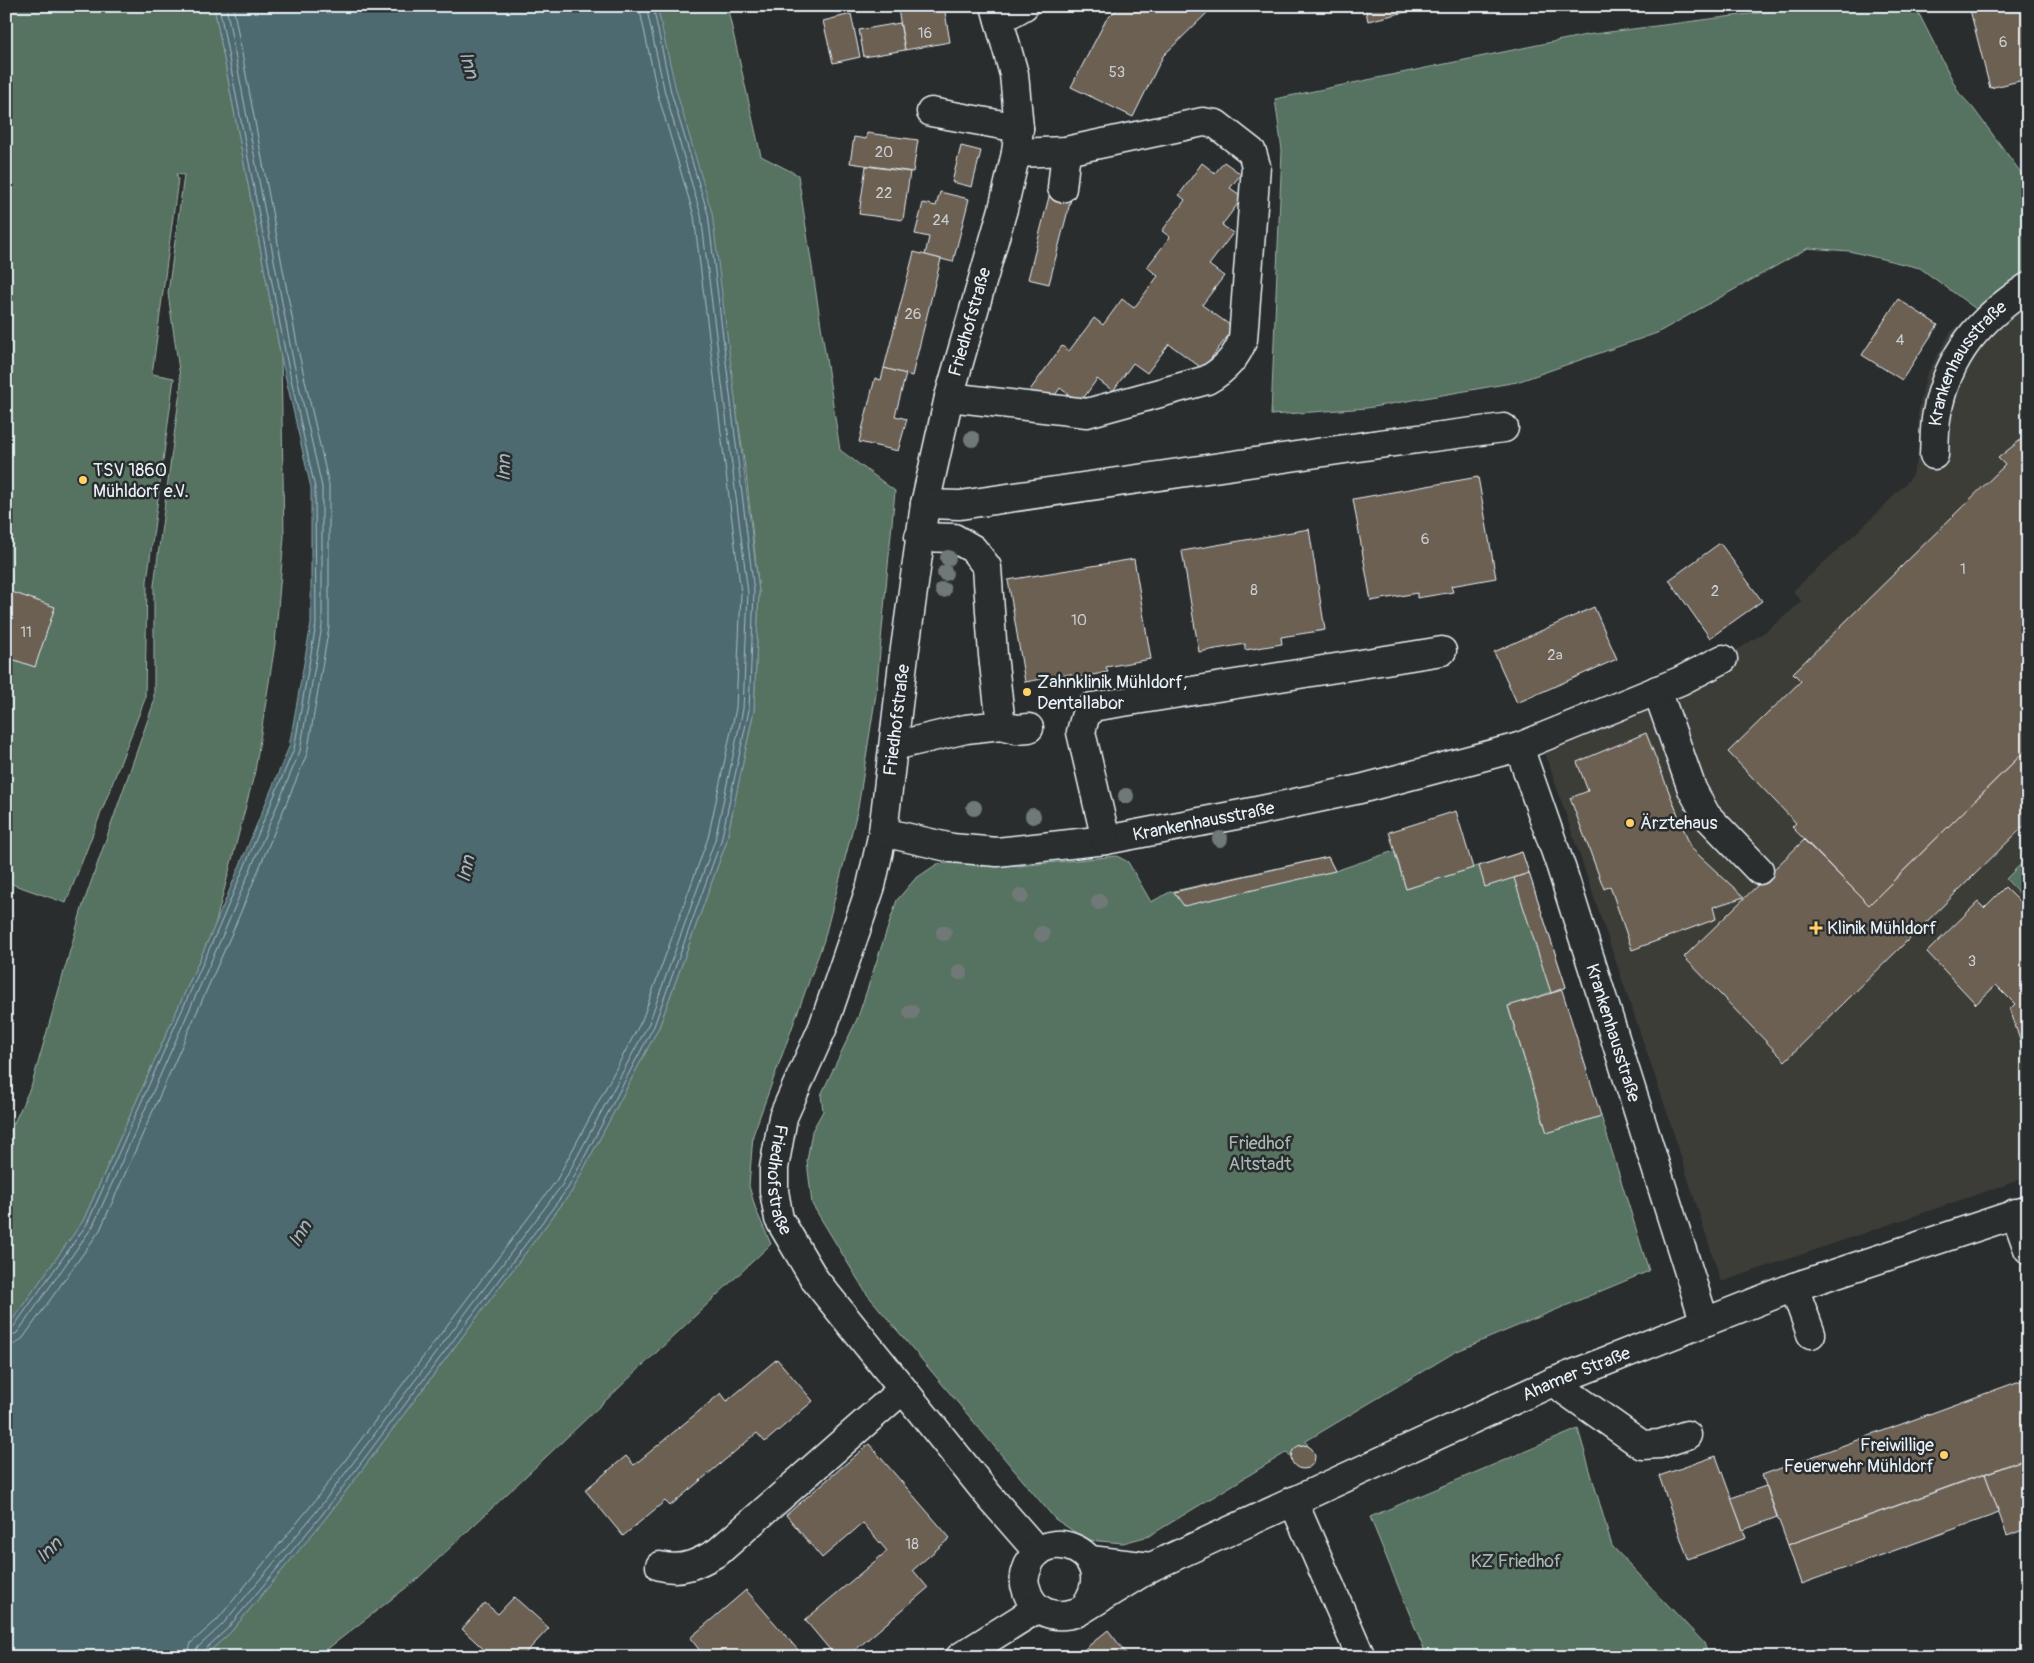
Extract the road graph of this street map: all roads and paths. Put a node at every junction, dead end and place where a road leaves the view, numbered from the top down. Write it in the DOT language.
graph roads {
  1 [pos="1024,6"];
  2 [pos="997,13"];
  3 [pos="931,112"];
  4 [pos="1018,141"];
  5 [pos="1066,151"];
  6 [pos="1062,188"];
  7 [pos="2028,287"];
  8 [pos="949,397"];
  9 [pos="1504,428"];
  10 [pos="1934,455"];
  11 [pos="926,504"];
  12 [pos="919,538"];
  13 [pos="1442,651"];
  14 [pos="1723,659"];
  15 [pos="1657,690"];
  16 [pos="1001,725"];
  17 [pos="1029,728"];
  18 [pos="894,746"];
  19 [pos="1519,747"];
  20 [pos="883,832"];
  21 [pos="1106,840"];
  22 [pos="1759,870"];
  23 [pos="2021,1211"];
  24 [pos="2028,1249"];
  25 [pos="1794,1287"];
  26 [pos="1704,1320"];
  27 [pos="1812,1334"];
  28 [pos="1552,1382"];
  29 [pos="902,1390"];
  30 [pos="1687,1435"];
  31 [pos="1293,1501"];
  32 [pos="1038,1552"];
  33 [pos="1090,1560"];
  34 [pos="660,1566"];
  35 [pos="1151,1567"];
  36 [pos="1086,1605"];
  37 [pos="1038,1608"];
  38 [pos="960,1657"];
  39 [pos="1361,1657"];
  1 -- 2 [label="street"];
  2 -- 4 [label="street, Friedhofstraße"];
  3 -- 4 [label="street"];
  4 -- 5 [label="street"];
  4 -- 8 [label="street, Friedhofstraße"];
  5 -- 6 [label="street"];
  5 -- 8 [label="street"];
  7 -- 10 [label="street, Krankenhausstraße"];
  8 -- 11 [label="street, Friedhofstraße"];
  9 -- 11 [label="street"];
  11 -- 12 [label="street, Friedhofstraße"];
  12 -- 16 [label="street"];
  12 -- 18 [label="street, Friedhofstraße"];
  13 -- 21 [label="street"];
  14 -- 15 [label="street, Krankenhausstraße"];
  15 -- 19 [label="street, Krankenhausstraße"];
  15 -- 22 [label="street"];
  16 -- 17 [label="street"];
  16 -- 18 [label="street"];
  18 -- 20 [label="street, Friedhofstraße"];
  19 -- 21 [label="street, Krankenhausstraße"];
  19 -- 26 [label="street, Krankenhausstraße"];
  20 -- 21 [label="street, Krankenhausstraße"];
  20 -- 29 [label="street, Friedhofstraße"];
  23 -- 24 [label="street, Ahamer Straße"];
  23 -- 25 [label="street, Ahamer Straße"];
  25 -- 26 [label="street, Ahamer Straße"];
  25 -- 27 [label="street"];
  26 -- 28 [label="street, Ahamer Straße"];
  28 -- 30 [label="street"];
  28 -- 31 [label="street, Ahamer Straße"];
  29 -- 32 [label="street, Friedhofstraße"];
  29 -- 34 [label="street"];
  31 -- 35 [label="street, Ahamer Straße"];
  31 -- 39 [label="street"];
  32 -- 33 [label="street"];
  32 -- 37 [label="street"];
  33 -- 35 [label="street"];
  33 -- 36 [label="street"];
  35 -- 36 [label="street, Ahamer Straße"];
  36 -- 37 [label="street"];
  37 -- 38 [label="street"];
}
